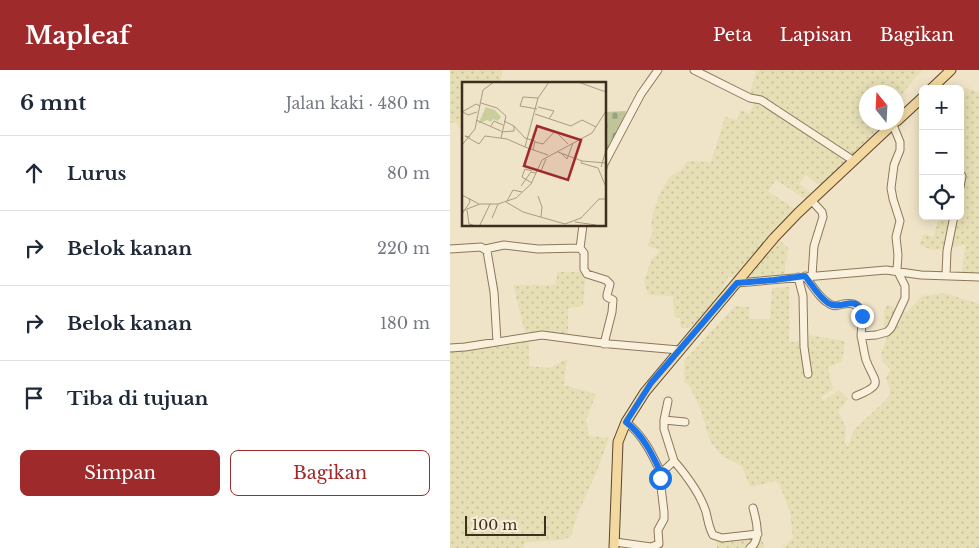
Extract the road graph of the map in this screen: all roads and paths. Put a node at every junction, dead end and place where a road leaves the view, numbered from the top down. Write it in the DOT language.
graph roads {
  1 [pos="658,70"];
  2 [pos="694,70"];
  3 [pos="951,70"];
  4 [pos="935,85"];
  5 [pos="919,101"];
  6 [pos="904,115"];
  7 [pos="887,130"];
  8 [pos="897,130"];
  9 [pos="606,160"];
  10 [pos="854,160"];
  11 [pos="812,200"];
  12 [pos="953,220"];
  13 [pos="583,226"];
  14 [pos="580,248"];
  15 [pos="450,249"];
  16 [pos="485,249"];
  17 [pos="897,270"];
  18 [pos="946,275"];
  19 [pos="805,276"];
  20 [pos="979,277"];
  21 [pos="737,283"];
  22 [pos="861,336"];
  23 [pos="497,342"];
  24 [pos="604,344"];
  25 [pos="450,348"];
  26 [pos="679,350"];
  27 [pos="808,374"];
  28 [pos="856,396"];
  29 [pos="668,401"];
  30 [pos="664,420"];
  31 [pos="626,422"];
  32 [pos="685,422"];
  33 [pos="674,461"];
  34 [pos="661,473"];
  35 [pos="753,508"];
  36 [pos="758,534"];
  37 [pos="614,545"];
  38 [pos="625,546"];
  39 [pos="654,548"];
  40 [pos="750,548"];
  1 -- 9 [label="street"];
  2 -- 10 [label="street"];
  3 -- 4 [label="main road"];
  5 -- 6 [label="main road"];
  7 -- 10 [label="main road"];
  8 -- 17 [label="street"];
  10 -- 11 [label="main road"];
  11 -- 19 [label="street"];
  11 -- 21 [label="main road"];
  12 -- 18 [label="street"];
  13 -- 14 [label="street"];
  14 -- 16 [label="street"];
  14 -- 24 [label="street"];
  15 -- 16 [label="street"];
  16 -- 23 [label="street"];
  17 -- 18 [label="street"];
  17 -- 19 [label="street"];
  17 -- 22 [label="street"];
  18 -- 20 [label="street"];
  19 -- 21 [label="street"];
  19 -- 22 [label="street"];
  19 -- 27 [label="street"];
  21 -- 26 [label="main road"];
  22 -- 28 [label="street"];
  23 -- 24 [label="street"];
  23 -- 25 [label="street"];
  24 -- 26 [label="street"];
  26 -- 31 [label="main road"];
  29 -- 30 [label="street"];
  30 -- 32 [label="street"];
  30 -- 33 [label="street"];
  31 -- 34 [label="street"];
  31 -- 37 [label="main road"];
  33 -- 34 [label="street"];
  33 -- 36 [label="street"];
  34 -- 39 [label="street"];
  35 -- 36 [label="street"];
  36 -- 40 [label="street"];
  37 -- 38 [label="street"];
  38 -- 39 [label="street"];
}
